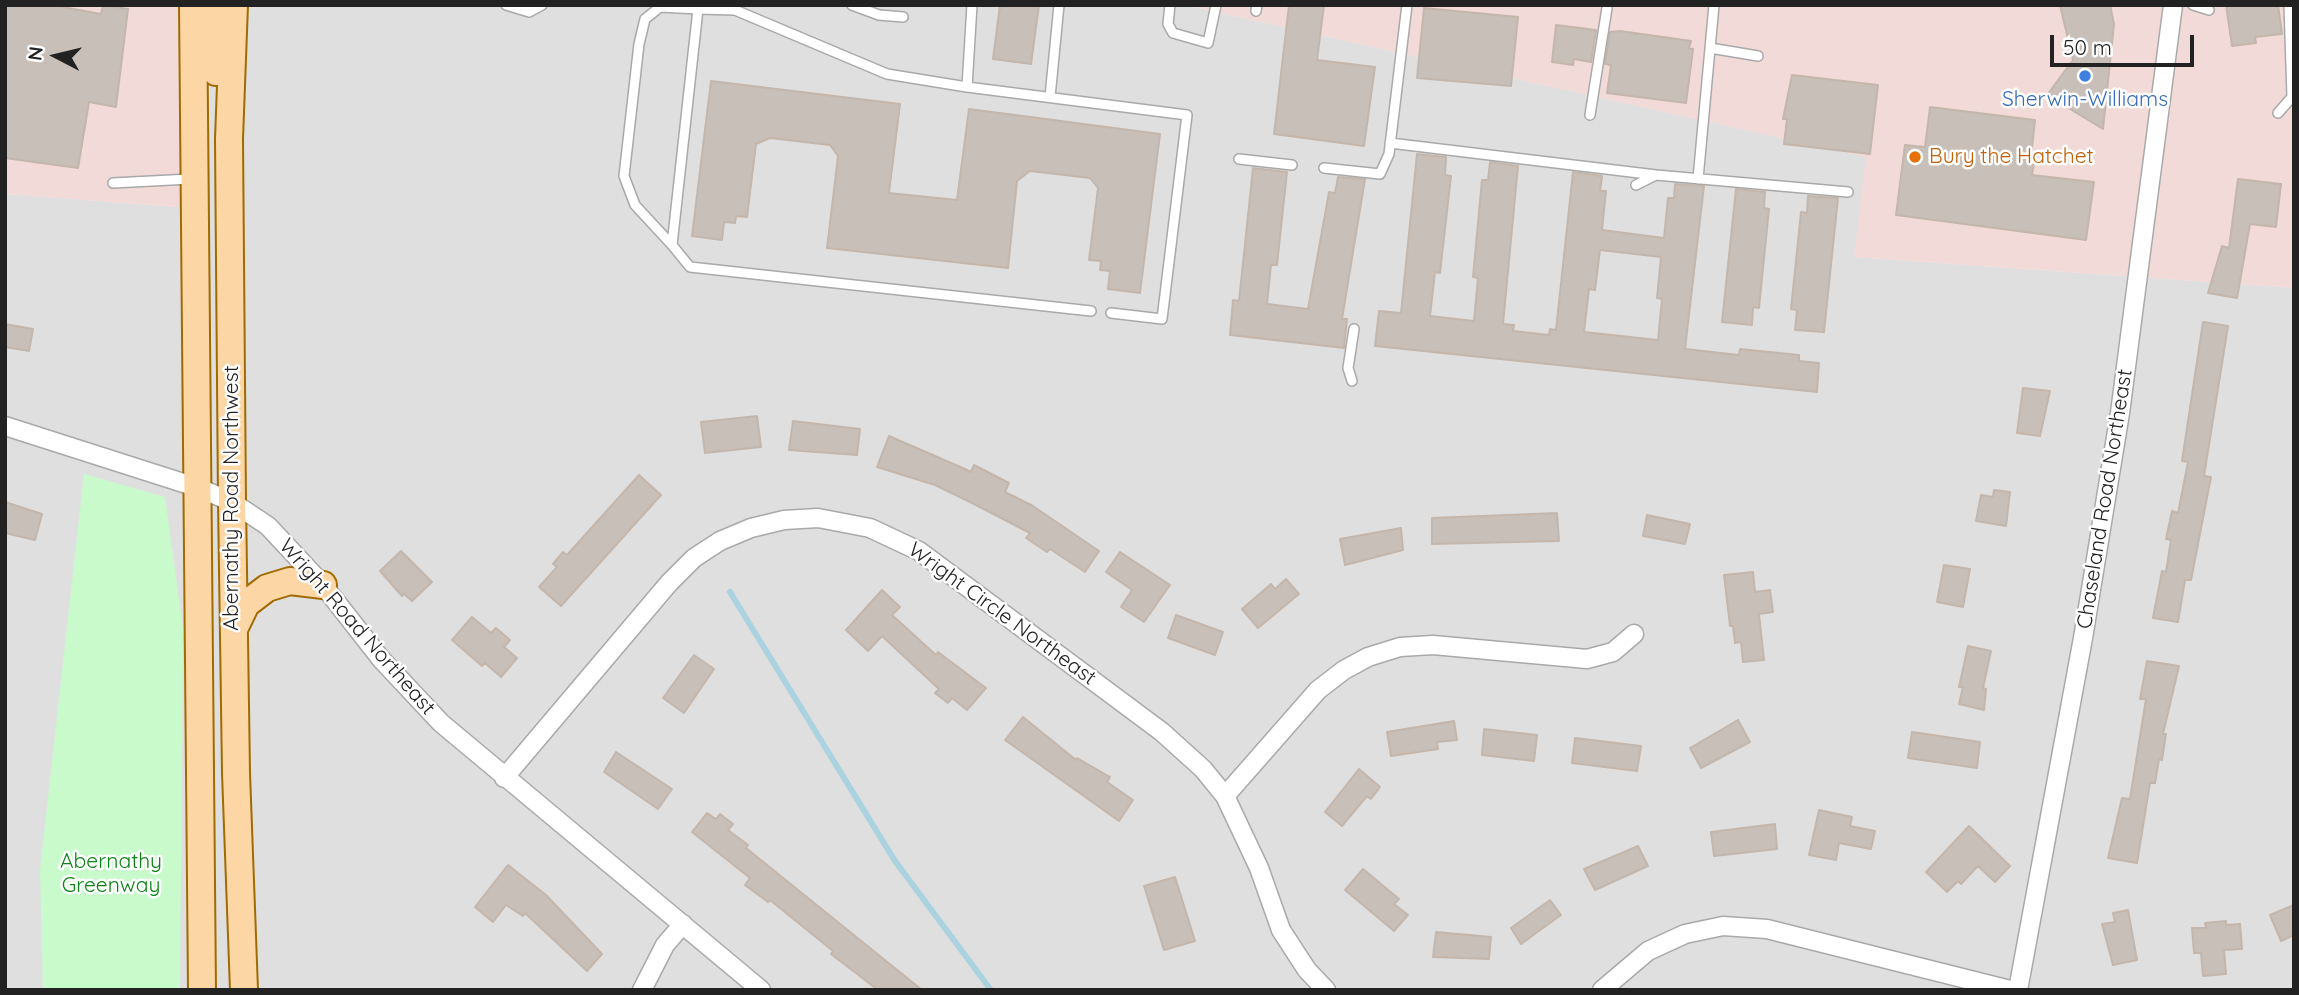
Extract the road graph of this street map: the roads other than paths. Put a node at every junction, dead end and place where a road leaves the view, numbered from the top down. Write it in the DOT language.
graph roads {
  1 [pos="193,5"];
  2 [pos="215,5"];
  3 [pos="234,5"];
  4 [pos="506,5"];
  5 [pos="542,5"];
  6 [pos="852,5"];
  7 [pos="972,5"];
  8 [pos="1059,5"];
  9 [pos="1170,5"];
  10 [pos="1216,5"];
  11 [pos="1406,5"];
  12 [pos="1714,5"];
  13 [pos="2173,5"];
  14 [pos="2193,5"];
  15 [pos="2289,5"];
  16 [pos="1607,8"];
  17 [pos="698,9"];
  18 [pos="2209,10"];
  19 [pos="903,17"];
  20 [pos="1710,48"];
  21 [pos="1758,56"];
  22 [pos="967,87"];
  23 [pos="1050,97"];
  24 [pos="2278,113"];
  25 [pos="1590,116"];
  26 [pos="229,139"];
  27 [pos="1390,143"];
  28 [pos="1239,159"];
  29 [pos="1293,165"];
  30 [pos="1324,168"];
  31 [pos="1656,175"];
  32 [pos="196,178"];
  33 [pos="1698,178"];
  34 [pos="113,183"];
  35 [pos="1636,185"];
  36 [pos="1848,192"];
  37 [pos="672,245"];
  38 [pos="1091,311"];
  39 [pos="1111,313"];
  40 [pos="1354,329"];
  41 [pos="1352,381"];
  42 [pos="5,426"];
  43 [pos="199,488"];
  44 [pos="232,502"];
  45 [pos="323,585"];
  46 [pos="233,630"];
  47 [pos="1634,634"];
  48 [pos="504,778"];
  49 [pos="1225,796"];
  50 [pos="682,924"];
  51 [pos="202,990"];
  52 [pos="244,990"];
  53 [pos="642,990"];
  54 [pos="761,990"];
  55 [pos="1326,990"];
  56 [pos="1602,990"];
  57 [pos="2010,990"];
  58 [pos="2018,990"];
  1 -- 32 [label="main road, Abernathy Road Northwest"];
  2 -- 26 [label="main road"];
  3 -- 26 [label="main road, Abernathy Road Northwest"];
  4 -- 5 [label="lane"];
  6 -- 19 [label="lane"];
  7 -- 22 [label="lane"];
  8 -- 23 [label="lane"];
  9 -- 10 [label="lane"];
  11 -- 27 [label="lane"];
  12 -- 20 [label="lane"];
  13 -- 58 [label="street, Chaseland Road Northeast"];
  14 -- 18 [label="lane"];
  15 -- 24 [label="lane"];
  16 -- 25 [label="lane"];
  17 -- 22 [label="lane"];
  17 -- 37 [label="lane"];
  17 -- 37 [label="lane"];
  20 -- 21 [label="lane"];
  20 -- 33 [label="lane"];
  22 -- 23 [label="lane"];
  23 -- 39 [label="lane"];
  26 -- 44 [label="main road, Abernathy Road Northwest"];
  27 -- 30 [label="lane"];
  27 -- 31 [label="lane"];
  28 -- 29 [label="lane"];
  31 -- 33 [label="lane"];
  31 -- 35 [label="lane"];
  32 -- 34 [label="lane"];
  32 -- 43 [label="main road, Abernathy Road Northwest"];
  33 -- 36 [label="lane"];
  37 -- 38 [label="lane"];
  40 -- 41 [label="lane"];
  42 -- 43 [label="street, Wright Road Northeast"];
  43 -- 44 [label="street, Wright Road Northeast"];
  43 -- 51 [label="main road, Abernathy Road Northwest"];
  44 -- 45 [label="street, Wright Road Northeast"];
  44 -- 46 [label="main road, Abernathy Road Northwest"];
  45 -- 46 [label="main road"];
  45 -- 48 [label="street, Wright Road Northeast"];
  46 -- 52 [label="main road, Abernathy Road Northwest"];
  47 -- 49 [label="street"];
  48 -- 49 [label="street, Wright Circle Northeast"];
  48 -- 50 [label="street, Wright Road Northeast"];
  49 -- 55 [label="street, Wright Circle Northeast"];
  50 -- 53 [label="street"];
  50 -- 54 [label="street, Wright Road Northeast"];
  56 -- 57 [label="street"];
}
